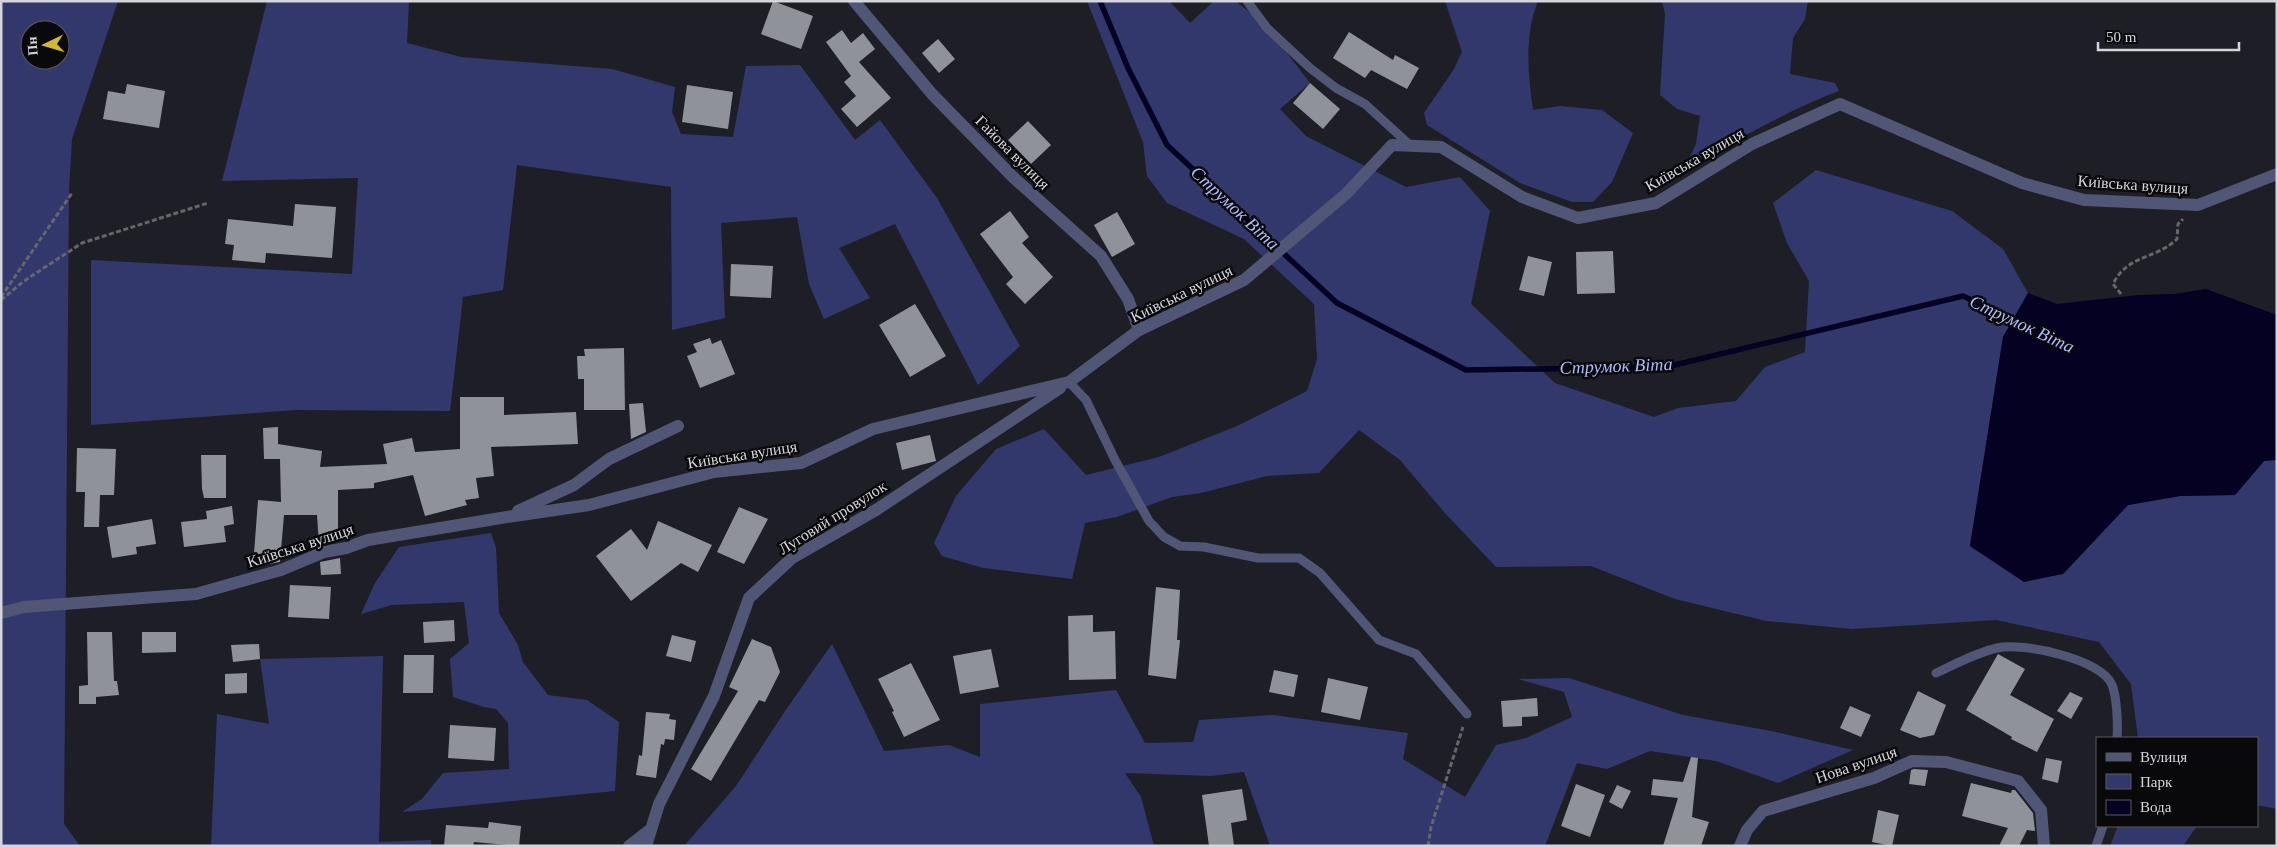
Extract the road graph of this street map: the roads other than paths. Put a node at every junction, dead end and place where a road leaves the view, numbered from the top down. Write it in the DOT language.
graph roads {
  1 [pos="854,1"];
  2 [pos="1247,1"];
  3 [pos="1412,146"];
  4 [pos="2277,174"];
  5 [pos="1139,330"];
  6 [pos="1069,382"];
  7 [pos="678,426"];
  8 [pos="507,516"];
  9 [pos="1,613"];
  10 [pos="1936,673"];
  11 [pos="1467,714"];
  12 [pos="2117,737"];
  13 [pos="2103,827"];
  14 [pos="651,829"];
  15 [pos="629,846"];
  16 [pos="646,846"];
  17 [pos="1740,846"];
  18 [pos="2044,846"];
  19 [pos="2096,846"];
  1 -- 5 [label="street, Гайова вулиця"];
  2 -- 3 [label="lane"];
  3 -- 4 [label="street, Київська вулиця"];
  3 -- 5 [label="street, Київська вулиця"];
  5 -- 6 [label="street, Київська вулиця"];
  6 -- 8 [label="street, Київська вулиця"];
  6 -- 11 [label="lane"];
  6 -- 14 [label="street, Луговий провулок"];
  7 -- 8 [label="street"];
  8 -- 9 [label="street, Київська вулиця"];
  10 -- 12 [label="lane"];
  13 -- 19 [label="lane"];
  14 -- 15 [label="street"];
  14 -- 16 [label="street, Луговий провулок"];
  17 -- 18 [label="street, Нова вулиця"];
}
